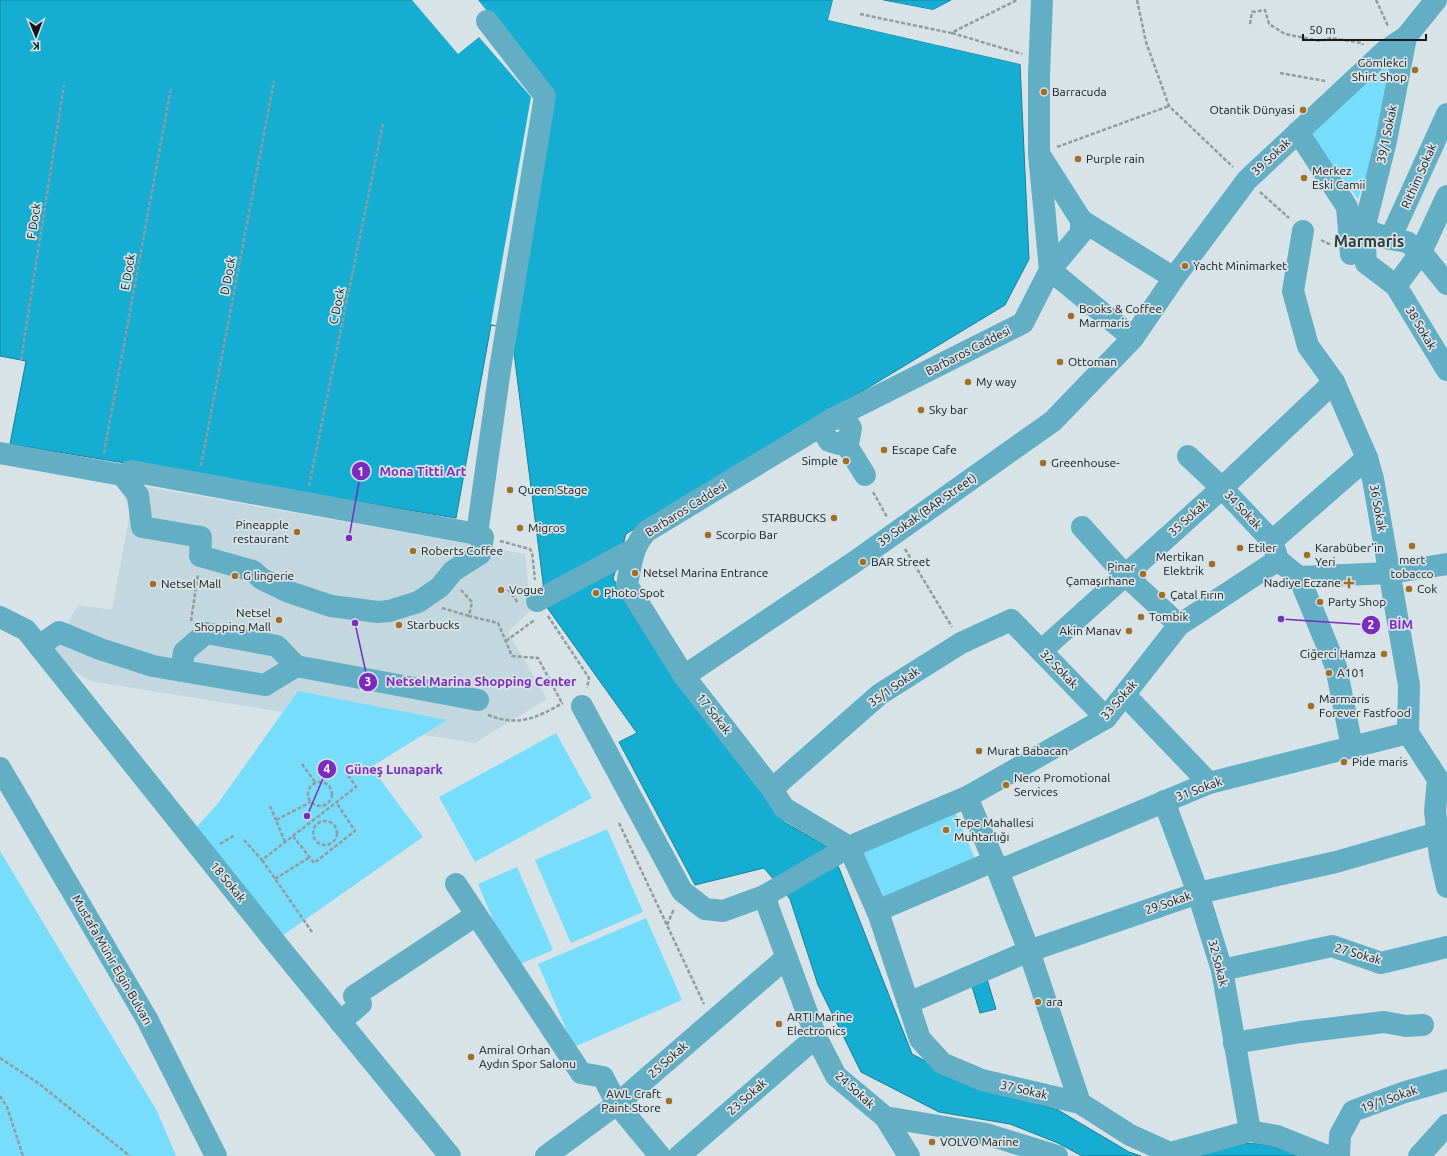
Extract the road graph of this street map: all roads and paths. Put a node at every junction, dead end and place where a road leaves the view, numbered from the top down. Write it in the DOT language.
graph roads {
  1 [pos="1017,0"];
  2 [pos="1042,0"];
  3 [pos="1137,0"];
  4 [pos="1376,0"];
  5 [pos="1436,0"];
  6 [pos="860,14"];
  7 [pos="487,21"];
  8 [pos="1250,24"];
  9 [pos="951,33"];
  10 [pos="1399,42"];
  11 [pos="1040,60"];
  12 [pos="1374,60"];
  13 [pos="1280,73"];
  14 [pos="274,81"];
  15 [pos="64,85"];
  16 [pos="1347,86"];
  17 [pos="171,88"];
  18 [pos="1169,106"];
  19 [pos="1447,114"];
  20 [pos="383,124"];
  21 [pos="1298,132"];
  22 [pos="1039,154"];
  23 [pos="1246,180"];
  24 [pos="1447,196"];
  25 [pos="1081,220"];
  26 [pos="1364,229"];
  27 [pos="1303,231"];
  28 [pos="1390,239"];
  29 [pos="1421,252"];
  30 [pos="1351,255"];
  31 [pos="1050,270"];
  32 [pos="1174,278"];
  33 [pos="1447,284"];
  34 [pos="1396,286"];
  35 [pos="1133,338"];
  36 [pos="22,360"];
  37 [pos="1447,370"];
  38 [pos="1334,382"];
  39 [pos="830,421"];
  40 [pos="0,454"];
  41 [pos="1188,456"];
  42 [pos="1368,458"];
  43 [pos="103,459"];
  44 [pos="200,467"];
  45 [pos="122,475"];
  46 [pos="865,475"];
  47 [pos="1222,488"];
  48 [pos="308,493"];
  49 [pos="1082,527"];
  50 [pos="895,533"];
  51 [pos="489,538"];
  52 [pos="634,549"];
  53 [pos="1275,551"];
  54 [pos="200,556"];
  55 [pos="1447,564"];
  56 [pos="1390,573"];
  57 [pos="1125,575"];
  58 [pos="448,576"];
  59 [pos="1299,577"];
  60 [pos="508,589"];
  61 [pos="529,607"];
  62 [pos="0,617"];
  63 [pos="1011,620"];
  64 [pos="1179,625"];
  65 [pos="506,641"];
  66 [pos="961,643"];
  67 [pos="39,646"];
  68 [pos="188,649"];
  69 [pos="1041,651"];
  70 [pos="296,666"];
  71 [pos="181,671"];
  72 [pos="684,676"];
  73 [pos="1125,695"];
  74 [pos="478,700"];
  75 [pos="571,703"];
  76 [pos="1106,718"];
  77 [pos="1408,733"];
  78 [pos="1352,747"];
  79 [pos="302,764"];
  80 [pos="0,768"];
  81 [pos="346,772"];
  82 [pos="1443,777"];
  83 [pos="315,782"];
  84 [pos="1209,783"];
  85 [pos="772,789"];
  86 [pos="967,797"];
  87 [pos="311,802"];
  88 [pos="336,802"];
  89 [pos="1164,802"];
  90 [pos="326,805"];
  91 [pos="270,806"];
  92 [pos="329,808"];
  93 [pos="276,820"];
  94 [pos="313,820"];
  95 [pos="619,823"];
  96 [pos="317,824"];
  97 [pos="1437,833"];
  98 [pos="293,836"];
  99 [pos="244,840"];
  100 [pos="285,842"];
  101 [pos="332,842"];
  102 [pos="335,846"];
  103 [pos="844,851"];
  104 [pos="310,857"];
  105 [pos="262,860"];
  106 [pos="996,866"];
  107 [pos="275,879"];
  108 [pos="456,884"];
  109 [pos="1447,887"];
  110 [pos="1198,893"];
  111 [pos="768,894"];
  112 [pos="878,911"];
  113 [pos="476,915"];
  114 [pos="312,932"];
  115 [pos="1447,947"];
  116 [pos="1029,951"];
  117 [pos="786,958"];
  118 [pos="1222,970"];
  119 [pos="908,1003"];
  120 [pos="707,1011"];
  121 [pos="340,1022"];
  122 [pos="1423,1025"];
  123 [pos="816,1037"];
  124 [pos="1234,1043"];
  125 [pos="0,1058"];
  126 [pos="1447,1080"];
  127 [pos="0,1096"];
  128 [pos="1080,1103"];
  129 [pos="617,1104"];
  130 [pos="885,1116"];
  131 [pos="1447,1125"];
  132 [pos="1250,1131"];
  133 [pos="23,1156"];
  134 [pos="130,1156"];
  135 [pos="216,1156"];
  136 [pos="450,1156"];
  137 [pos="546,1156"];
  138 [pos="660,1156"];
  139 [pos="678,1156"];
  140 [pos="909,1156"];
  141 [pos="1057,1156"];
  142 [pos="1326,1156"];
  143 [pos="1339,1156"];
  144 [pos="1419,1156"];
  1 -- 9 [label="path"];
  2 -- 11 [label="street"];
  3 -- 18 [label="path"];
  4 -- 10 [label="path"];
  5 -- 10 [label="street, 39 Sokak"];
  6 -- 9 [label="path"];
  7 -- 45 [label="street"];
  8 -- 12 [label="path"];
  9 -- 11 [label="path"];
  10 -- 12 [label="street, 39 Sokak"];
  10 -- 26 [label="street, 39/1 Sokak"];
  11 -- 22 [label="street"];
  12 -- 16 [label="street, 39 Sokak"];
  13 -- 16 [label="path"];
  14 -- 44 [label="path, D Dock"];
  15 -- 36 [label="path, F Dock"];
  16 -- 21 [label="street, 39 Sokak"];
  17 -- 43 [label="path, E Dock"];
  18 -- 22 [label="path"];
  18 -- 23 [label="path"];
  19 -- 28 [label="street, Rithim Sokak"];
  20 -- 48 [label="path, C Dock"];
  21 -- 23 [label="street, 39 Sokak"];
  21 -- 30 [label="street"];
  22 -- 25 [label="street"];
  22 -- 31 [label="street"];
  23 -- 27 [label="path"];
  23 -- 32 [label="street, 39 Sokak"];
  24 -- 29 [label="street"];
  25 -- 31 [label="street, Barbaros Caddesi"];
  25 -- 32 [label="street"];
  26 -- 28 [label="street"];
  26 -- 34 [label="street, 39/1 Sokak"];
  27 -- 30 [label="path"];
  27 -- 38 [label="street, 36 Sokak"];
  28 -- 29 [label="street"];
  29 -- 33 [label="street"];
  29 -- 34 [label="street"];
  31 -- 35 [label="street"];
  31 -- 39 [label="street, Barbaros Caddesi"];
  32 -- 35 [label="street, 39 Sokak"];
  34 -- 37 [label="street, 38 Sokak"];
  35 -- 50 [label="street, 39 Sokak (BAR Street)"];
  38 -- 42 [label="street, 36 Sokak"];
  38 -- 47 [label="street, 35 Sokak"];
  39 -- 46 [label="street"];
  39 -- 52 [label="street, Barbaros Caddesi"];
  40 -- 45 [label="street"];
  41 -- 47 [label="street, 34 Sokak"];
  42 -- 53 [label="street, 33 Sokak"];
  42 -- 56 [label="street, 36 Sokak"];
  45 -- 54 [label="street"];
  46 -- 50 [label="path"];
  47 -- 53 [label="street, 34 Sokak"];
  47 -- 57 [label="street, 35 Sokak"];
  49 -- 57 [label="street"];
  50 -- 66 [label="path"];
  50 -- 72 [label="street, 39 Sokak (BAR Street)"];
  51 -- 58 [label="street"];
  51 -- 61 [label="path"];
  52 -- 61 [label="street"];
  52 -- 72 [label="street, 17 Sokak"];
  53 -- 59 [label="street, 34 Sokak"];
  53 -- 64 [label="street, 33 Sokak"];
  54 -- 58 [label="street"];
  54 -- 68 [label="path"];
  55 -- 56 [label="street"];
  56 -- 59 [label="street"];
  56 -- 77 [label="street, 36 Sokak"];
  57 -- 64 [label="street"];
  57 -- 69 [label="street, 35 Sokak"];
  58 -- 65 [label="path"];
  59 -- 78 [label="street, 34 Sokak"];
  60 -- 61 [label="path"];
  61 -- 65 [label="path"];
  61 -- 75 [label="path"];
  62 -- 67 [label="street, 18 Sokak"];
  63 -- 66 [label="street, 35/1 Sokak"];
  63 -- 69 [label="street, 32 Sokak"];
  64 -- 73 [label="street, 33 Sokak"];
  65 -- 75 [label="path"];
  66 -- 85 [label="street, 35/1 Sokak"];
  67 -- 71 [label="street"];
  67 -- 121 [label="street, 18 Sokak"];
  68 -- 70 [label="street"];
  68 -- 71 [label="street"];
  69 -- 76 [label="street, 32 Sokak"];
  70 -- 71 [label="street"];
  70 -- 74 [label="street"];
  72 -- 85 [label="street, 17 Sokak"];
  73 -- 76 [label="street, 33 Sokak"];
  73 -- 84 [label="street"];
  74 -- 75 [label="path"];
  75 -- 111 [label="street, 33 Sokak"];
  76 -- 86 [label="street, 33 Sokak"];
  77 -- 78 [label="street, 31 Sokak"];
  77 -- 82 [label="street"];
  78 -- 84 [label="street, 31 Sokak"];
  79 -- 83 [label="path"];
  80 -- 135 [label="street, Mustafa Münir Elgin Bulvarı"];
  81 -- 88 [label="path"];
  82 -- 97 [label="street"];
  83 -- 87 [label="path"];
  83 -- 90 [label="path"];
  84 -- 89 [label="street, 31 Sokak"];
  85 -- 103 [label="street, 17 Sokak"];
  86 -- 103 [label="street, 33 Sokak"];
  86 -- 106 [label="street"];
  87 -- 90 [label="path"];
  87 -- 93 [label="path"];
  88 -- 92 [label="path"];
  88 -- 102 [label="path"];
  89 -- 106 [label="street, 31 Sokak"];
  89 -- 110 [label="street, 32 Sokak"];
  90 -- 92 [label="path"];
  91 -- 93 [label="path"];
  92 -- 94 [label="path"];
  93 -- 100 [label="path"];
  94 -- 96 [label="path"];
  94 -- 98 [label="path"];
  95 -- 120 [label="path"];
  96 -- 101 [label="path"];
  96 -- 101 [label="path"];
  97 -- 109 [label="street"];
  97 -- 110 [label="street, 29 Sokak"];
  98 -- 100 [label="path"];
  98 -- 104 [label="path"];
  99 -- 105 [label="path"];
  100 -- 105 [label="path"];
  101 -- 102 [label="path"];
  102 -- 104 [label="path"];
  103 -- 111 [label="street, 33 Sokak"];
  103 -- 112 [label="street, 37 Sokak"];
  104 -- 107 [label="path"];
  105 -- 107 [label="path"];
  106 -- 112 [label="street, 31 Sokak"];
  106 -- 116 [label="street"];
  107 -- 114 [label="path"];
  108 -- 113 [label="street"];
  110 -- 116 [label="street, 29 Sokak"];
  110 -- 118 [label="street, 32 Sokak"];
  111 -- 117 [label="street, 24 Sokak"];
  112 -- 119 [label="street, 37 Sokak"];
  113 -- 121 [label="street"];
  113 -- 129 [label="street"];
  115 -- 118 [label="street, 27 Sokak"];
  116 -- 119 [label="street, 29 Sokak"];
  116 -- 128 [label="street"];
  117 -- 123 [label="street, 24 Sokak"];
  117 -- 129 [label="street, 25 Sokak"];
  118 -- 124 [label="street, 32 Sokak"];
  119 -- 128 [label="street, 37 Sokak"];
  121 -- 136 [label="street, 18 Sokak"];
  122 -- 124 [label="street"];
  123 -- 130 [label="street, 24 Sokak"];
  123 -- 139 [label="street, 23 Sokak"];
  124 -- 132 [label="street, 32 Sokak"];
  125 -- 134 [label="path"];
  126 -- 143 [label="street, 19/1 Sokak"];
  127 -- 133 [label="path"];
  128 -- 132 [label="street, 37 Sokak"];
  129 -- 137 [label="street, 25 Sokak"];
  129 -- 138 [label="street"];
  130 -- 140 [label="street"];
  130 -- 141 [label="street, 24 Sokak"];
  131 -- 144 [label="street"];
  132 -- 142 [label="street, 37 Sokak"];
}
